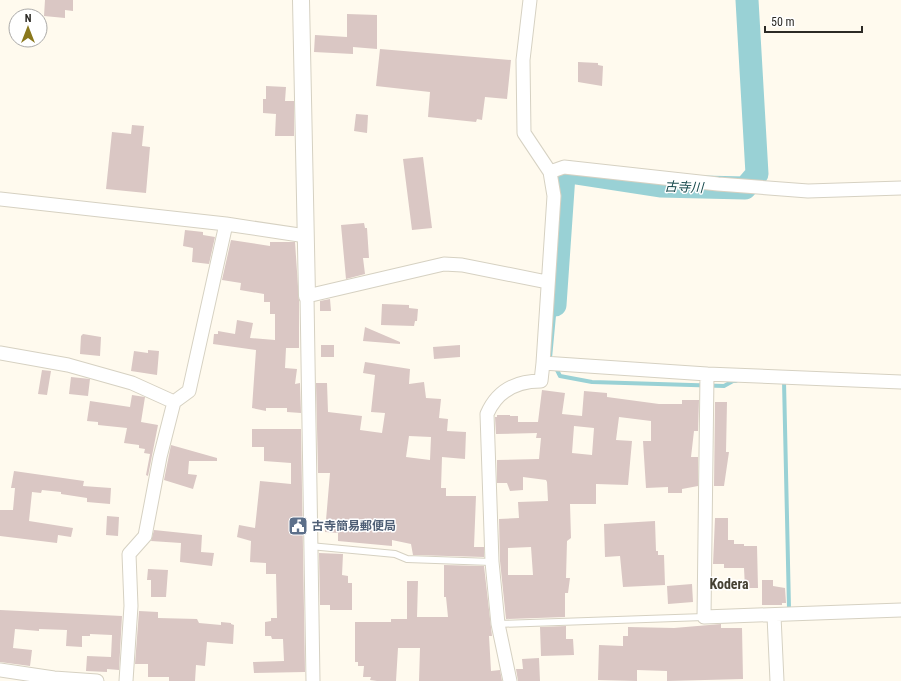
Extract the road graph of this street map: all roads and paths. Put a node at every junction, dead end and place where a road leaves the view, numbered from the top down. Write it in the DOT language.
graph roads {
  1 [pos="301,0"];
  2 [pos="530,0"];
  3 [pos="550,172"];
  4 [pos="901,188"];
  5 [pos="0,199"];
  6 [pos="226,224"];
  7 [pos="306,236"];
  8 [pos="547,282"];
  9 [pos="307,296"];
  10 [pos="0,353"];
  11 [pos="542,363"];
  12 [pos="707,374"];
  13 [pos="901,382"];
  14 [pos="174,402"];
  15 [pos="310,546"];
  16 [pos="492,562"];
  17 [pos="901,610"];
  18 [pos="774,616"];
  19 [pos="704,617"];
  20 [pos="498,624"];
  21 [pos="0,670"];
  22 [pos="97,681"];
  23 [pos="126,681"];
  24 [pos="313,681"];
  25 [pos="510,681"];
  26 [pos="777,681"];
  1 -- 7 [label="street"];
  2 -- 3 [label="street"];
  3 -- 4 [label="street"];
  3 -- 8 [label="street"];
  5 -- 6 [label="street"];
  6 -- 7 [label="street"];
  6 -- 14 [label="street"];
  7 -- 9 [label="street"];
  8 -- 9 [label="street"];
  8 -- 11 [label="street"];
  9 -- 15 [label="street"];
  10 -- 14 [label="street"];
  11 -- 12 [label="street"];
  11 -- 16 [label="street"];
  12 -- 13 [label="street"];
  12 -- 19 [label="street"];
  14 -- 23 [label="street"];
  15 -- 16 [label="lane"];
  15 -- 24 [label="street"];
  16 -- 20 [label="street"];
  17 -- 18 [label="street"];
  18 -- 19 [label="street"];
  18 -- 26 [label="street"];
  19 -- 20 [label="lane"];
  20 -- 25 [label="street"];
  21 -- 22 [label="street"];
}
